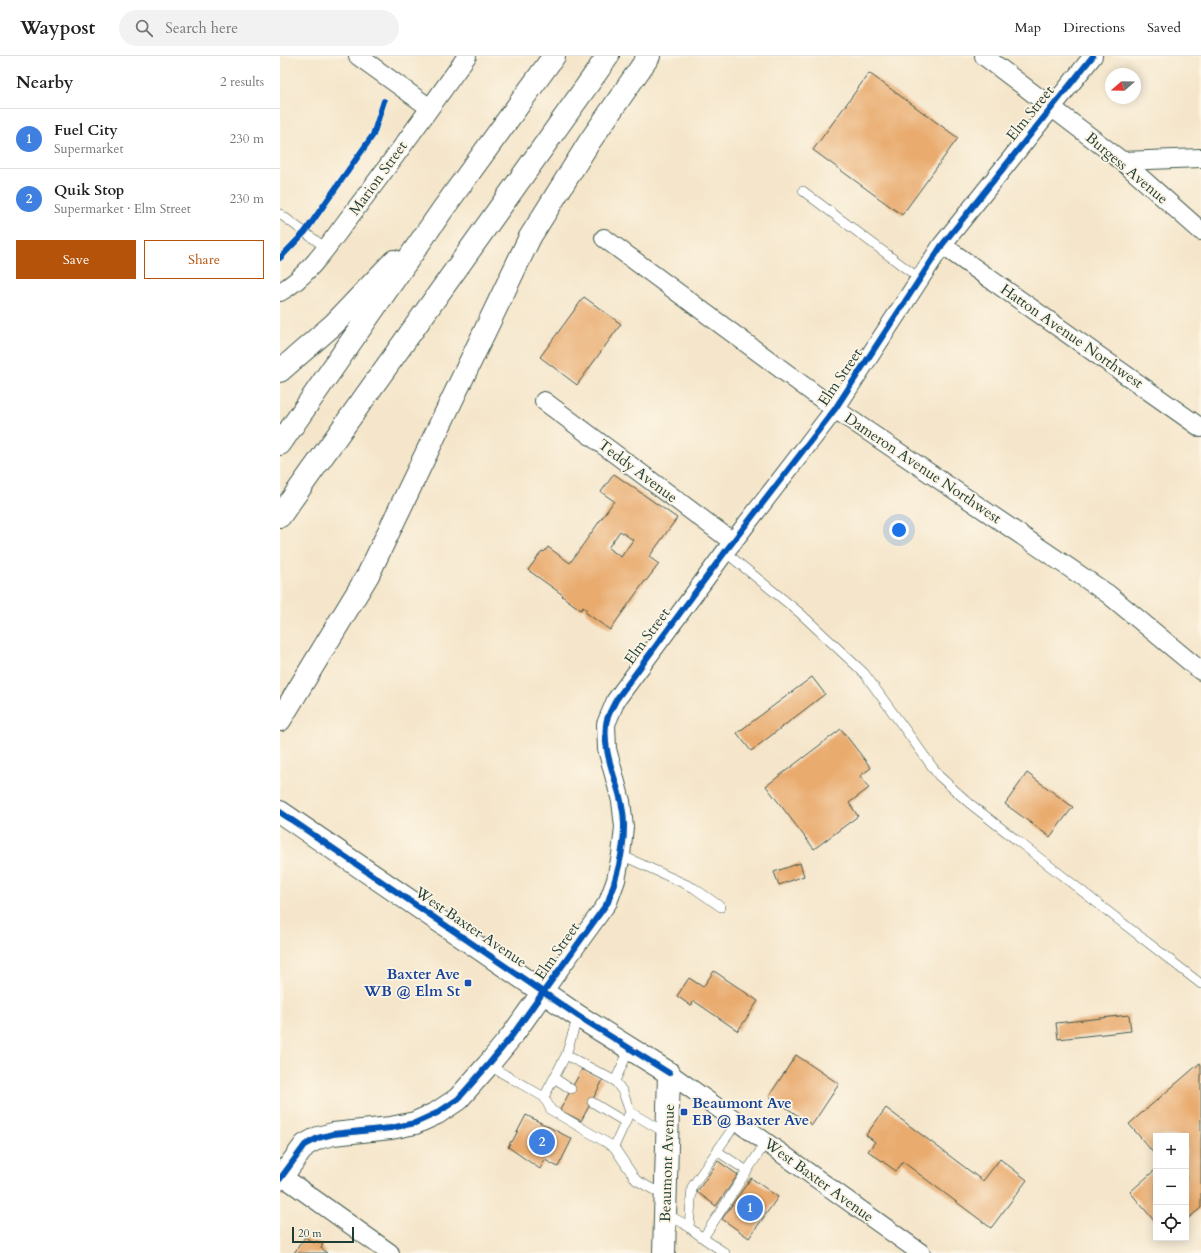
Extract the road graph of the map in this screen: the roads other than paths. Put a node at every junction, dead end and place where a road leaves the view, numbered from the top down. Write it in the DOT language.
graph roads {
  1 [pos="358,56"];
  2 [pos="467,56"];
  3 [pos="554,56"];
  4 [pos="608,56"];
  5 [pos="649,56"];
  6 [pos="984,56"];
  7 [pos="1093,56"];
  8 [pos="430,108"];
  9 [pos="1051,108"];
  10 [pos="1201,158"];
  11 [pos="1122,161"];
  12 [pos="803,191"];
  13 [pos="443,209"];
  14 [pos="280,214"];
  15 [pos="1201,231"];
  16 [pos="604,238"];
  17 [pos="942,245"];
  18 [pos="326,248"];
  19 [pos="920,279"];
  20 [pos="280,292"];
  21 [pos="280,371"];
  22 [pos="544,400"];
  23 [pos="836,409"];
  24 [pos="1201,428"];
  25 [pos="280,444"];
  26 [pos="280,516"];
  27 [pos="729,547"];
  28 [pos="1201,671"];
  29 [pos="280,720"];
  30 [pos="280,812"];
  31 [pos="621,855"];
  32 [pos="720,907"];
  33 [pos="1201,984"];
  34 [pos="543,992"];
  35 [pos="578,1016"];
  36 [pos="630,1048"];
  37 [pos="566,1055"];
  38 [pos="488,1065"];
  39 [pos="669,1073"];
  40 [pos="554,1078"];
  41 [pos="615,1081"];
  42 [pos="571,1089"];
  43 [pos="544,1097"];
  44 [pos="592,1102"];
  45 [pos="630,1112"];
  46 [pos="625,1122"];
  47 [pos="737,1122"];
  48 [pos="667,1134"];
  49 [pos="766,1142"];
  50 [pos="614,1147"];
  51 [pos="717,1151"];
  52 [pos="747,1171"];
  53 [pos="281,1177"];
  54 [pos="666,1205"];
  55 [pos="690,1228"];
  56 [pos="703,1238"];
  57 [pos="390,1253"];
  58 [pos="664,1253"];
  59 [pos="725,1253"];
  60 [pos="921,1253"];
  1 -- 8 [label="street"];
  2 -- 8 [label="street, Marion Street"];
  3 -- 13 [label="main road"];
  4 -- 26 [label="main road"];
  5 -- 29 [label="main road"];
  6 -- 9 [label="street, Burgess Avenue"];
  7 -- 9 [label="street, Elm Street"];
  8 -- 18 [label="street, Marion Street"];
  9 -- 11 [label="street, Burgess Avenue"];
  9 -- 17 [label="street, Elm Street"];
  10 -- 11 [label="street"];
  11 -- 15 [label="street, Burgess Avenue"];
  12 -- 19 [label="lane"];
  13 -- 21 [label="main road"];
  13 -- 25 [label="main road"];
  14 -- 18 [label="lane"];
  16 -- 23 [label="street, Dameron Avenue Northwest"];
  17 -- 19 [label="street, Elm Street"];
  17 -- 24 [label="street, Hatton Avenue Northwest"];
  18 -- 20 [label="street, Marion Street"];
  19 -- 23 [label="street, Elm Street"];
  22 -- 27 [label="street, Teddy Avenue"];
  23 -- 27 [label="street, Elm Street"];
  23 -- 28 [label="street, Dameron Avenue Northwest"];
  27 -- 31 [label="street, Elm Street"];
  27 -- 33 [label="lane"];
  30 -- 34 [label="main road, West Baxter Avenue"];
  31 -- 32 [label="lane"];
  31 -- 34 [label="street, Elm Street"];
  34 -- 35 [label="main road, West Baxter Avenue"];
  34 -- 38 [label="main road, Elm Street"];
  35 -- 36 [label="main road, West Baxter Avenue"];
  35 -- 37 [label="lane"];
  36 -- 39 [label="main road, West Baxter Avenue"];
  36 -- 41 [label="lane"];
  37 -- 40 [label="lane"];
  37 -- 41 [label="lane"];
  38 -- 43 [label="lane"];
  38 -- 53 [label="main road, Elm Street"];
  39 -- 47 [label="street, West Baxter Avenue"];
  39 -- 48 [label="main road, Beaumont Avenue"];
  40 -- 42 [label="lane"];
  40 -- 43 [label="lane"];
  41 -- 45 [label="lane"];
  43 -- 50 [label="lane"];
  44 -- 46 [label="lane"];
  45 -- 46 [label="lane"];
  45 -- 48 [label="lane"];
  46 -- 50 [label="lane"];
  47 -- 49 [label="street, West Baxter Avenue"];
  47 -- 51 [label="lane"];
  48 -- 54 [label="main road, Beaumont Avenue"];
  49 -- 52 [label="lane"];
  49 -- 60 [label="street, West Baxter Avenue"];
  50 -- 54 [label="lane"];
  51 -- 52 [label="lane"];
  51 -- 55 [label="lane"];
  52 -- 56 [label="lane"];
  53 -- 57 [label="street"];
  54 -- 55 [label="lane"];
  54 -- 58 [label="main road, Beaumont Avenue"];
  55 -- 56 [label="lane"];
  56 -- 59 [label="lane"];
}
